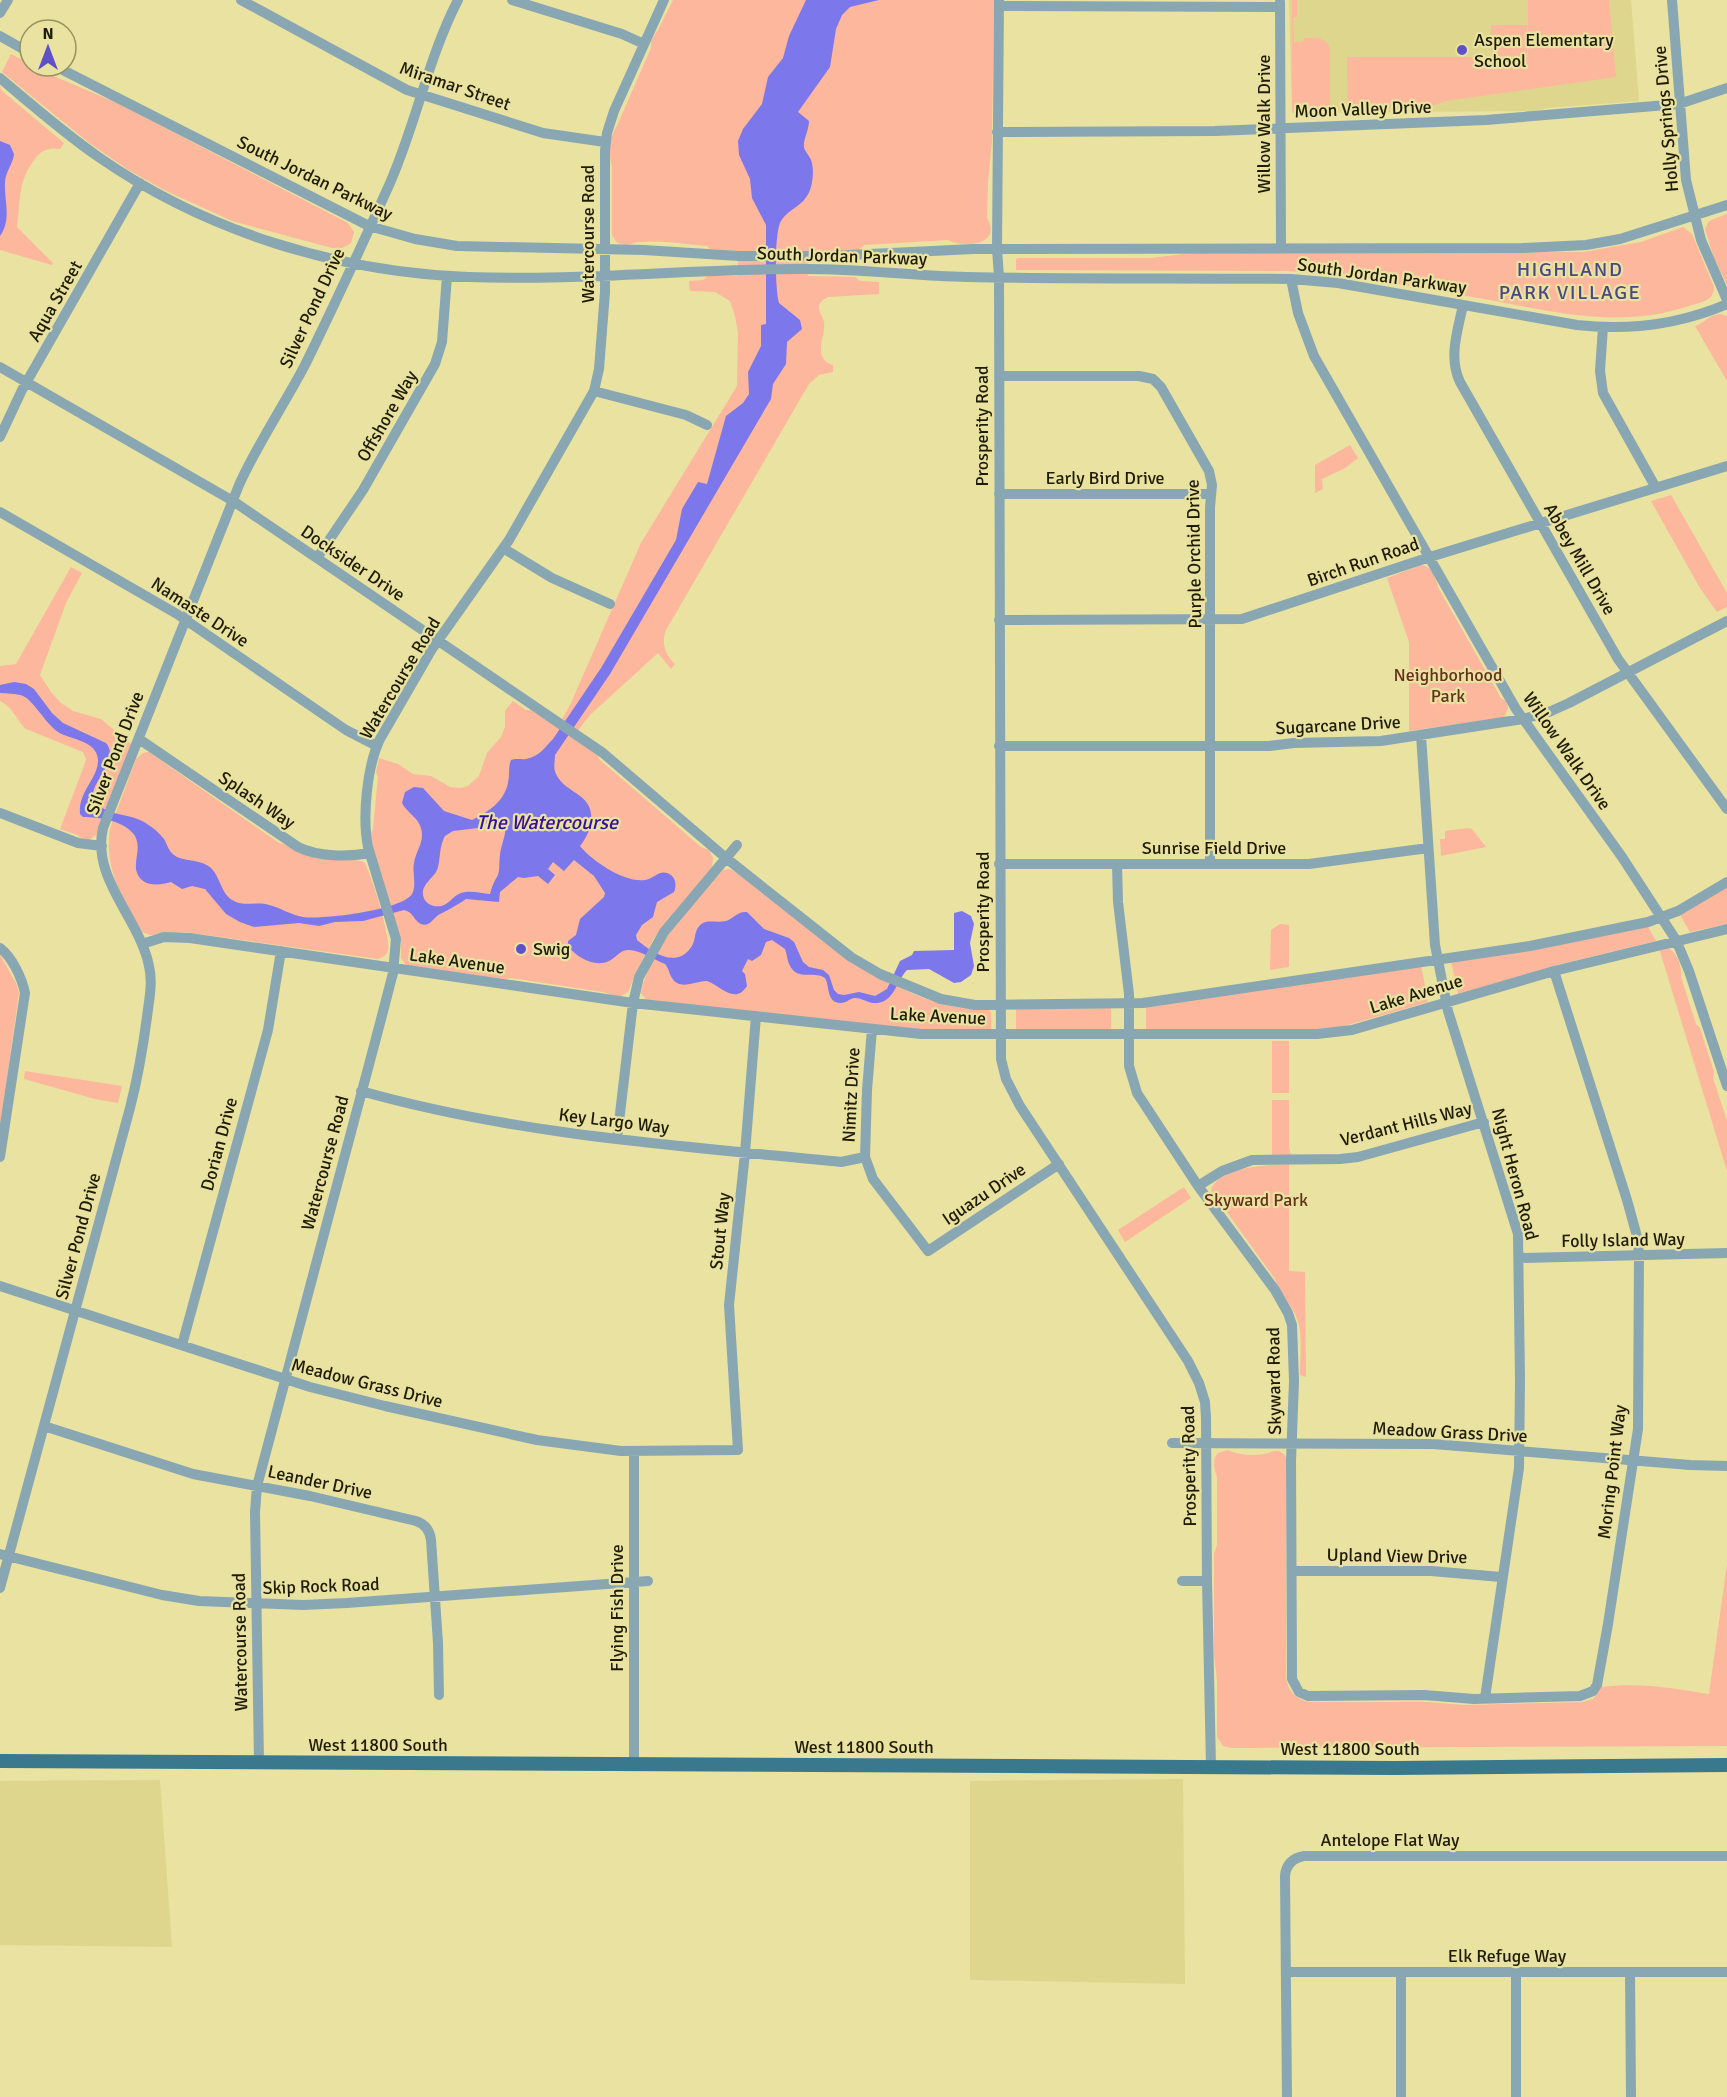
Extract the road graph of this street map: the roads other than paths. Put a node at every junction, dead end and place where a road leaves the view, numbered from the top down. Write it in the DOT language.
graph roads {
  1 [pos="8,0"];
  2 [pos="241,0"];
  3 [pos="458,0"];
  4 [pos="512,0"];
  5 [pos="664,0"];
  6 [pos="1672,0"];
  7 [pos="999,3"];
  8 [pos="1280,4"];
  9 [pos="0,13"];
  10 [pos="0,36"];
  11 [pos="644,44"];
  12 [pos="18,46"];
  13 [pos="0,78"];
  14 [pos="78,78"];
  15 [pos="1727,88"];
  16 [pos="422,95"];
  17 [pos="1679,104"];
  18 [pos="1281,129"];
  19 [pos="997,132"];
  20 [pos="605,142"];
  21 [pos="140,183"];
  22 [pos="1727,205"];
  23 [pos="1695,216"];
  24 [pos="369,226"];
  25 [pos="1281,247"];
  26 [pos="605,249"];
  27 [pos="997,249"];
  28 [pos="352,262"];
  29 [pos="447,276"];
  30 [pos="606,276"];
  31 [pos="999,277"];
  32 [pos="1291,279"];
  33 [pos="1727,302"];
  34 [pos="1462,305"];
  35 [pos="1603,327"];
  36 [pos="0,367"];
  37 [pos="999,376"];
  38 [pos="27,382"];
  39 [pos="594,390"];
  40 [pos="707,425"];
  41 [pos="0,437"];
  42 [pos="1727,466"];
  43 [pos="1656,488"];
  44 [pos="999,494"];
  45 [pos="1211,494"];
  46 [pos="233,501"];
  47 [pos="0,512"];
  48 [pos="1540,524"];
  49 [pos="503,548"];
  50 [pos="1430,557"];
  51 [pos="317,558"];
  52 [pos="610,604"];
  53 [pos="185,620"];
  54 [pos="999,620"];
  55 [pos="1211,620"];
  56 [pos="1727,621"];
  57 [pos="438,641"];
  58 [pos="1628,672"];
  59 [pos="1523,719"];
  60 [pos="1421,735"];
  61 [pos="139,739"];
  62 [pos="377,746"];
  63 [pos="999,746"];
  64 [pos="1211,746"];
  65 [pos="1727,809"];
  66 [pos="0,813"];
  67 [pos="737,844"];
  68 [pos="102,846"];
  69 [pos="1428,848"];
  70 [pos="370,854"];
  71 [pos="726,858"];
  72 [pos="999,864"];
  73 [pos="1117,864"];
  74 [pos="1210,864"];
  75 [pos="1727,882"];
  76 [pos="1662,918"];
  77 [pos="1727,929"];
  78 [pos="1676,940"];
  79 [pos="142,944"];
  80 [pos="0,948"];
  81 [pos="281,951"];
  82 [pos="1438,960"];
  83 [pos="394,968"];
  84 [pos="1554,971"];
  85 [pos="1446,1002"];
  86 [pos="633,1003"];
  87 [pos="1129,1004"];
  88 [pos="999,1005"];
  89 [pos="756,1016"];
  90 [pos="872,1029"];
  91 [pos="1128,1034"];
  92 [pos="999,1035"];
  93 [pos="1727,1044"];
  94 [pos="1714,1047"];
  95 [pos="1727,1086"];
  96 [pos="361,1091"];
  97 [pos="1484,1122"];
  98 [pos="617,1139"];
  99 [pos="745,1153"];
  100 [pos="865,1156"];
  101 [pos="0,1157"];
  102 [pos="1059,1164"];
  103 [pos="1198,1186"];
  104 [pos="928,1251"];
  105 [pos="1727,1253"];
  106 [pos="1639,1256"];
  107 [pos="1519,1258"];
  108 [pos="0,1286"];
  109 [pos="75,1310"];
  110 [pos="182,1345"];
  111 [pos="285,1379"];
  112 [pos="44,1426"];
  113 [pos="1207,1442"];
  114 [pos="1172,1443"];
  115 [pos="1292,1444"];
  116 [pos="738,1450"];
  117 [pos="634,1451"];
  118 [pos="1519,1451"];
  119 [pos="1633,1460"];
  120 [pos="1727,1466"];
  121 [pos="257,1486"];
  122 [pos="4,1555"];
  123 [pos="1292,1571"];
  124 [pos="1502,1577"];
  125 [pos="634,1581"];
  126 [pos="648,1581"];
  127 [pos="1182,1581"];
  128 [pos="1207,1581"];
  129 [pos="0,1588"];
  130 [pos="436,1596"];
  131 [pos="256,1604"];
  132 [pos="1299,1692"];
  133 [pos="439,1695"];
  134 [pos="1485,1698"];
  135 [pos="0,1761"];
  136 [pos="259,1762"];
  137 [pos="634,1765"];
  138 [pos="1727,1765"];
  139 [pos="1211,1766"];
  140 [pos="1727,1856"];
  141 [pos="1286,1972"];
  142 [pos="1401,1972"];
  143 [pos="1516,1972"];
  144 [pos="1630,1972"];
  145 [pos="1727,1972"];
  146 [pos="1287,2097"];
  147 [pos="1401,2097"];
  148 [pos="1516,2097"];
  149 [pos="1631,2097"];
  1 -- 9 [label="street"];
  2 -- 16 [label="street, Miramar Street"];
  3 -- 16 [label="street, Silver Pond Drive"];
  4 -- 11 [label="street"];
  5 -- 11 [label="street, Watercourse Road"];
  6 -- 17 [label="street, Holly Springs Drive"];
  7 -- 8 [label="street"];
  7 -- 19 [label="street, Prosperity Road"];
  8 -- 18 [label="street, Willow Walk Drive"];
  10 -- 12 [label="street"];
  11 -- 20 [label="street, Watercourse Road"];
  13 -- 21 [label="street, South Jordan Parkway"];
  14 -- 24 [label="street, South Jordan Parkway"];
  15 -- 17 [label="street, Moon Valley Drive"];
  16 -- 20 [label="street, Miramar Street"];
  16 -- 24 [label="street, Silver Pond Drive"];
  17 -- 18 [label="street, Moon Valley Drive"];
  17 -- 23 [label="street, Holly Springs Drive"];
  18 -- 19 [label="street, Moon Valley Drive"];
  18 -- 25 [label="street, Willow Walk Drive"];
  19 -- 27 [label="street, Prosperity Road"];
  20 -- 26 [label="street, Watercourse Road"];
  21 -- 28 [label="street, South Jordan Parkway"];
  21 -- 38 [label="street, Aqua Street"];
  22 -- 23 [label="street, South Jordan Parkway"];
  23 -- 25 [label="street, South Jordan Parkway"];
  23 -- 33 [label="street, Holly Springs Drive"];
  24 -- 26 [label="street, South Jordan Parkway"];
  24 -- 28 [label="street, Silver Pond Drive"];
  25 -- 27 [label="street, South Jordan Parkway"];
  26 -- 27 [label="street, South Jordan Parkway"];
  26 -- 30 [label="street, Watercourse Road"];
  27 -- 31 [label="street, Prosperity Road"];
  28 -- 29 [label="street, South Jordan Parkway"];
  28 -- 46 [label="street, Silver Pond Drive"];
  29 -- 30 [label="street, South Jordan Parkway"];
  29 -- 51 [label="street, Offshore Way"];
  30 -- 31 [label="street, South Jordan Parkway"];
  30 -- 39 [label="street, Watercourse Road"];
  31 -- 32 [label="street, South Jordan Parkway"];
  31 -- 37 [label="street, Prosperity Road"];
  32 -- 34 [label="street, South Jordan Parkway"];
  32 -- 50 [label="street, Willow Walk Drive"];
  33 -- 35 [label="street, South Jordan Parkway"];
  34 -- 35 [label="street, South Jordan Parkway"];
  34 -- 48 [label="street, Abbey Mill Drive"];
  35 -- 43 [label="street"];
  36 -- 38 [label="street, Docksider Drive"];
  37 -- 44 [label="street, Prosperity Road"];
  37 -- 45 [label="street, Purple Orchid Drive"];
  38 -- 41 [label="street, Aqua Street"];
  38 -- 46 [label="street, Docksider Drive"];
  39 -- 40 [label="street"];
  39 -- 49 [label="street, Watercourse Road"];
  42 -- 43 [label="street, Birch Run Road"];
  43 -- 48 [label="street, Birch Run Road"];
  44 -- 45 [label="street, Early Bird Drive"];
  44 -- 54 [label="street, Prosperity Road"];
  45 -- 55 [label="street, Purple Orchid Drive"];
  46 -- 51 [label="street, Docksider Drive"];
  46 -- 53 [label="street, Silver Pond Drive"];
  47 -- 53 [label="street, Namaste Drive"];
  48 -- 50 [label="street, Birch Run Road"];
  48 -- 58 [label="street, Abbey Mill Drive"];
  49 -- 52 [label="street"];
  49 -- 57 [label="street, Watercourse Road"];
  50 -- 55 [label="street, Birch Run Road"];
  50 -- 59 [label="street, Willow Walk Drive"];
  51 -- 57 [label="street, Docksider Drive"];
  53 -- 61 [label="street, Silver Pond Drive"];
  53 -- 62 [label="street, Namaste Drive"];
  54 -- 55 [label="street, Birch Run Road"];
  54 -- 63 [label="street, Prosperity Road"];
  55 -- 64 [label="street, Purple Orchid Drive"];
  56 -- 58 [label="street, Sugarcane Drive"];
  57 -- 62 [label="street, Watercourse Road"];
  57 -- 71 [label="street, Docksider Drive"];
  58 -- 59 [label="street, Sugarcane Drive"];
  58 -- 65 [label="street, Abbey Mill Drive"];
  59 -- 60 [label="street, Sugarcane Drive"];
  59 -- 76 [label="street, Willow Walk Drive"];
  60 -- 64 [label="street, Sugarcane Drive"];
  60 -- 69 [label="street, Night Heron Road"];
  61 -- 68 [label="street, Silver Pond Drive"];
  61 -- 70 [label="street, Splash Way"];
  62 -- 70 [label="street, Watercourse Road"];
  63 -- 64 [label="street, Sugarcane Drive"];
  63 -- 72 [label="street, Prosperity Road"];
  64 -- 74 [label="street, Purple Orchid Drive"];
  66 -- 68 [label="street"];
  67 -- 71 [label="street"];
  68 -- 79 [label="street, Silver Pond Drive"];
  69 -- 74 [label="street, Sunrise Field Drive"];
  69 -- 82 [label="street, Night Heron Road"];
  70 -- 83 [label="street, Watercourse Road"];
  71 -- 86 [label="street"];
  71 -- 88 [label="street, Lake Avenue"];
  72 -- 73 [label="street, Sunrise Field Drive"];
  72 -- 88 [label="street, Prosperity Road"];
  73 -- 74 [label="street, Sunrise Field Drive"];
  73 -- 87 [label="street, Skyward Road"];
  75 -- 76 [label="street, Lake Avenue"];
  76 -- 78 [label="street, Willow Walk Drive"];
  76 -- 82 [label="street, Lake Avenue"];
  77 -- 78 [label="street, Lake Avenue"];
  78 -- 84 [label="street, Lake Avenue"];
  78 -- 94 [label="street, Willow Walk Drive"];
  79 -- 81 [label="street, Lake Avenue"];
  79 -- 109 [label="street, Silver Pond Drive"];
  80 -- 101 [label="street"];
  81 -- 83 [label="street, Lake Avenue"];
  81 -- 110 [label="street, Dorian Drive"];
  82 -- 85 [label="street, Night Heron Road"];
  82 -- 87 [label="street, Lake Avenue"];
  83 -- 86 [label="street, Lake Avenue"];
  83 -- 96 [label="street, Watercourse Road"];
  84 -- 85 [label="street, Lake Avenue"];
  84 -- 106 [label="street, Moring Point Way"];
  85 -- 91 [label="street, Lake Avenue"];
  85 -- 97 [label="street, Night Heron Road"];
  86 -- 89 [label="street, Lake Avenue"];
  86 -- 98 [label="street"];
  87 -- 88 [label="street, Lake Avenue"];
  87 -- 91 [label="street, Skyward Road"];
  88 -- 92 [label="street, Prosperity Road"];
  89 -- 90 [label="street, Lake Avenue"];
  89 -- 99 [label="street, Stout Way"];
  90 -- 92 [label="street, Lake Avenue"];
  90 -- 100 [label="street, Nimitz Drive"];
  91 -- 92 [label="street, Lake Avenue"];
  91 -- 103 [label="street, Skyward Road"];
  92 -- 102 [label="street, Prosperity Road"];
  93 -- 94 [label="street"];
  94 -- 95 [label="street, Willow Walk Drive"];
  96 -- 98 [label="street, Key Largo Way"];
  96 -- 111 [label="street, Watercourse Road"];
  97 -- 103 [label="street, Verdant Hills Way"];
  97 -- 107 [label="street, Night Heron Road"];
  98 -- 99 [label="street, Key Largo Way"];
  99 -- 100 [label="street, Key Largo Way"];
  99 -- 116 [label="street, Stout Way"];
  100 -- 104 [label="street, Nimitz Drive"];
  102 -- 104 [label="street, Iguazu Drive"];
  102 -- 113 [label="street, Prosperity Road"];
  103 -- 115 [label="street, Skyward Road"];
  105 -- 106 [label="street, Folly Island Way"];
  106 -- 107 [label="street, Folly Island Way"];
  106 -- 119 [label="street, Moring Point Way"];
  107 -- 118 [label="street, Night Heron Road"];
  108 -- 109 [label="street, Meadow Grass Drive"];
  109 -- 110 [label="street, Meadow Grass Drive"];
  109 -- 112 [label="street, Silver Pond Drive"];
  110 -- 111 [label="street, Meadow Grass Drive"];
  111 -- 117 [label="street, Meadow Grass Drive"];
  111 -- 121 [label="street, Watercourse Road"];
  112 -- 121 [label="street, Leander Drive"];
  112 -- 122 [label="street, Silver Pond Drive"];
  113 -- 114 [label="street, Meadow Grass Drive"];
  113 -- 115 [label="street, Meadow Grass Drive"];
  113 -- 128 [label="street, Prosperity Road"];
  115 -- 118 [label="street, Meadow Grass Drive"];
  115 -- 123 [label="street, Skyward Road"];
  116 -- 117 [label="street, Meadow Grass Drive"];
  117 -- 125 [label="street, Flying Fish Drive"];
  118 -- 119 [label="street, Meadow Grass Drive"];
  118 -- 124 [label="street, Night Heron Road"];
  119 -- 120 [label="street, Meadow Grass Drive"];
  119 -- 134 [label="street, Moring Point Way"];
  121 -- 130 [label="street, Leander Drive"];
  121 -- 131 [label="street, Watercourse Road"];
  122 -- 129 [label="street, Silver Pond Drive"];
  122 -- 131 [label="street, Skip Rock Road"];
  123 -- 124 [label="street, Upland View Drive"];
  123 -- 132 [label="street, Skyward Road"];
  124 -- 134 [label="street, Night Heron Road"];
  125 -- 126 [label="street, Skip Rock Road"];
  125 -- 130 [label="street, Skip Rock Road"];
  125 -- 137 [label="street, Flying Fish Drive"];
  127 -- 128 [label="street"];
  128 -- 139 [label="street, Prosperity Road"];
  130 -- 131 [label="street, Skip Rock Road"];
  130 -- 133 [label="street, Leander Drive"];
  131 -- 136 [label="street, Watercourse Road"];
  132 -- 134 [label="street, Moring Point Way"];
  135 -- 136 [label="main road, West 11800 South"];
  136 -- 137 [label="main road, West 11800 South"];
  137 -- 139 [label="main road, West 11800 South"];
  138 -- 139 [label="main road, West 11800 South"];
  140 -- 141 [label="street, Antelope Flat Way"];
  141 -- 142 [label="street, Elk Refuge Way"];
  141 -- 146 [label="street, Antelope Flat Way"];
  142 -- 143 [label="street, Elk Refuge Way"];
  142 -- 147 [label="street"];
  143 -- 144 [label="street, Elk Refuge Way"];
  143 -- 148 [label="street"];
  144 -- 145 [label="street, Elk Refuge Way"];
  144 -- 149 [label="street"];
}
